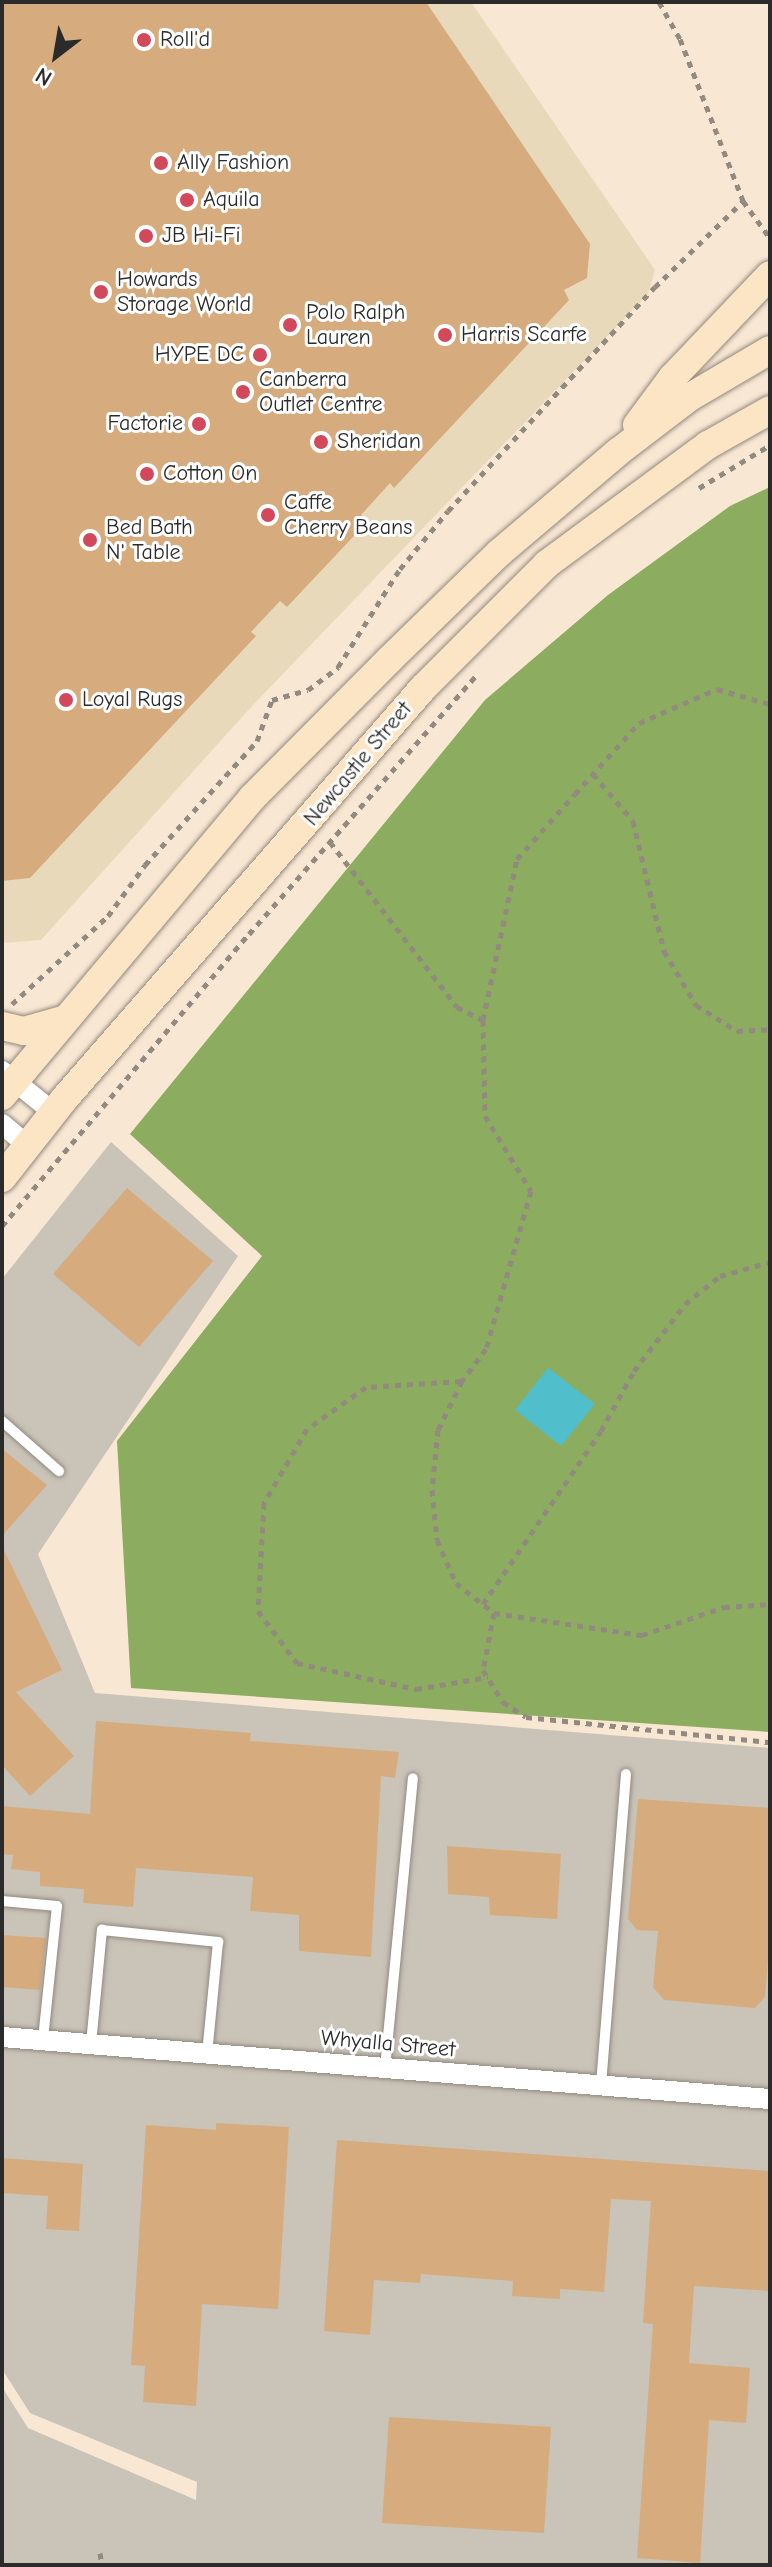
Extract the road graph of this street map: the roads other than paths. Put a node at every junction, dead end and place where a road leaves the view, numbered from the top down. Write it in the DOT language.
graph roads {
  1 [pos="770,275"];
  2 [pos="770,350"];
  3 [pos="770,410"];
  4 [pos="618,452"];
  5 [pos="63,1020"];
  6 [pos="2,1026"];
  7 [pos="6,1082"];
  8 [pos="54,1113"];
  9 [pos="2,1124"];
  10 [pos="27,1145"];
  11 [pos="2,1178"];
  12 [pos="2,1421"];
  13 [pos="59,1471"];
  14 [pos="626,1774"];
  15 [pos="413,1778"];
  16 [pos="2,1901"];
  17 [pos="2,2037"];
  18 [pos="43,2040"];
  19 [pos="91,2044"];
  20 [pos="207,2054"];
  21 [pos="385,2068"];
  22 [pos="601,2085"];
  23 [pos="770,2099"];
  1 -- 4 [label="main road"];
  2 -- 4 [label="main road, Newcastle Street"];
  3 -- 8 [label="main road, Newcastle Street"];
  4 -- 5 [label="main road, Newcastle Street"];
  5 -- 6 [label="main road"];
  5 -- 7 [label="main road, Newcastle Street"];
  7 -- 8 [label="street"];
  8 -- 10 [label="main road, Newcastle Street"];
  9 -- 10 [label="street"];
  10 -- 11 [label="main road, Newcastle Street"];
  12 -- 13 [label="lane"];
  14 -- 22 [label="lane"];
  15 -- 21 [label="lane"];
  16 -- 18 [label="lane"];
  17 -- 18 [label="street, Whyalla Street"];
  18 -- 19 [label="street, Whyalla Street"];
  19 -- 20 [label="street, Whyalla Street"];
  19 -- 20 [label="lane"];
  20 -- 21 [label="street, Whyalla Street"];
  21 -- 22 [label="street, Whyalla Street"];
  22 -- 23 [label="street, Whyalla Street"];
}
